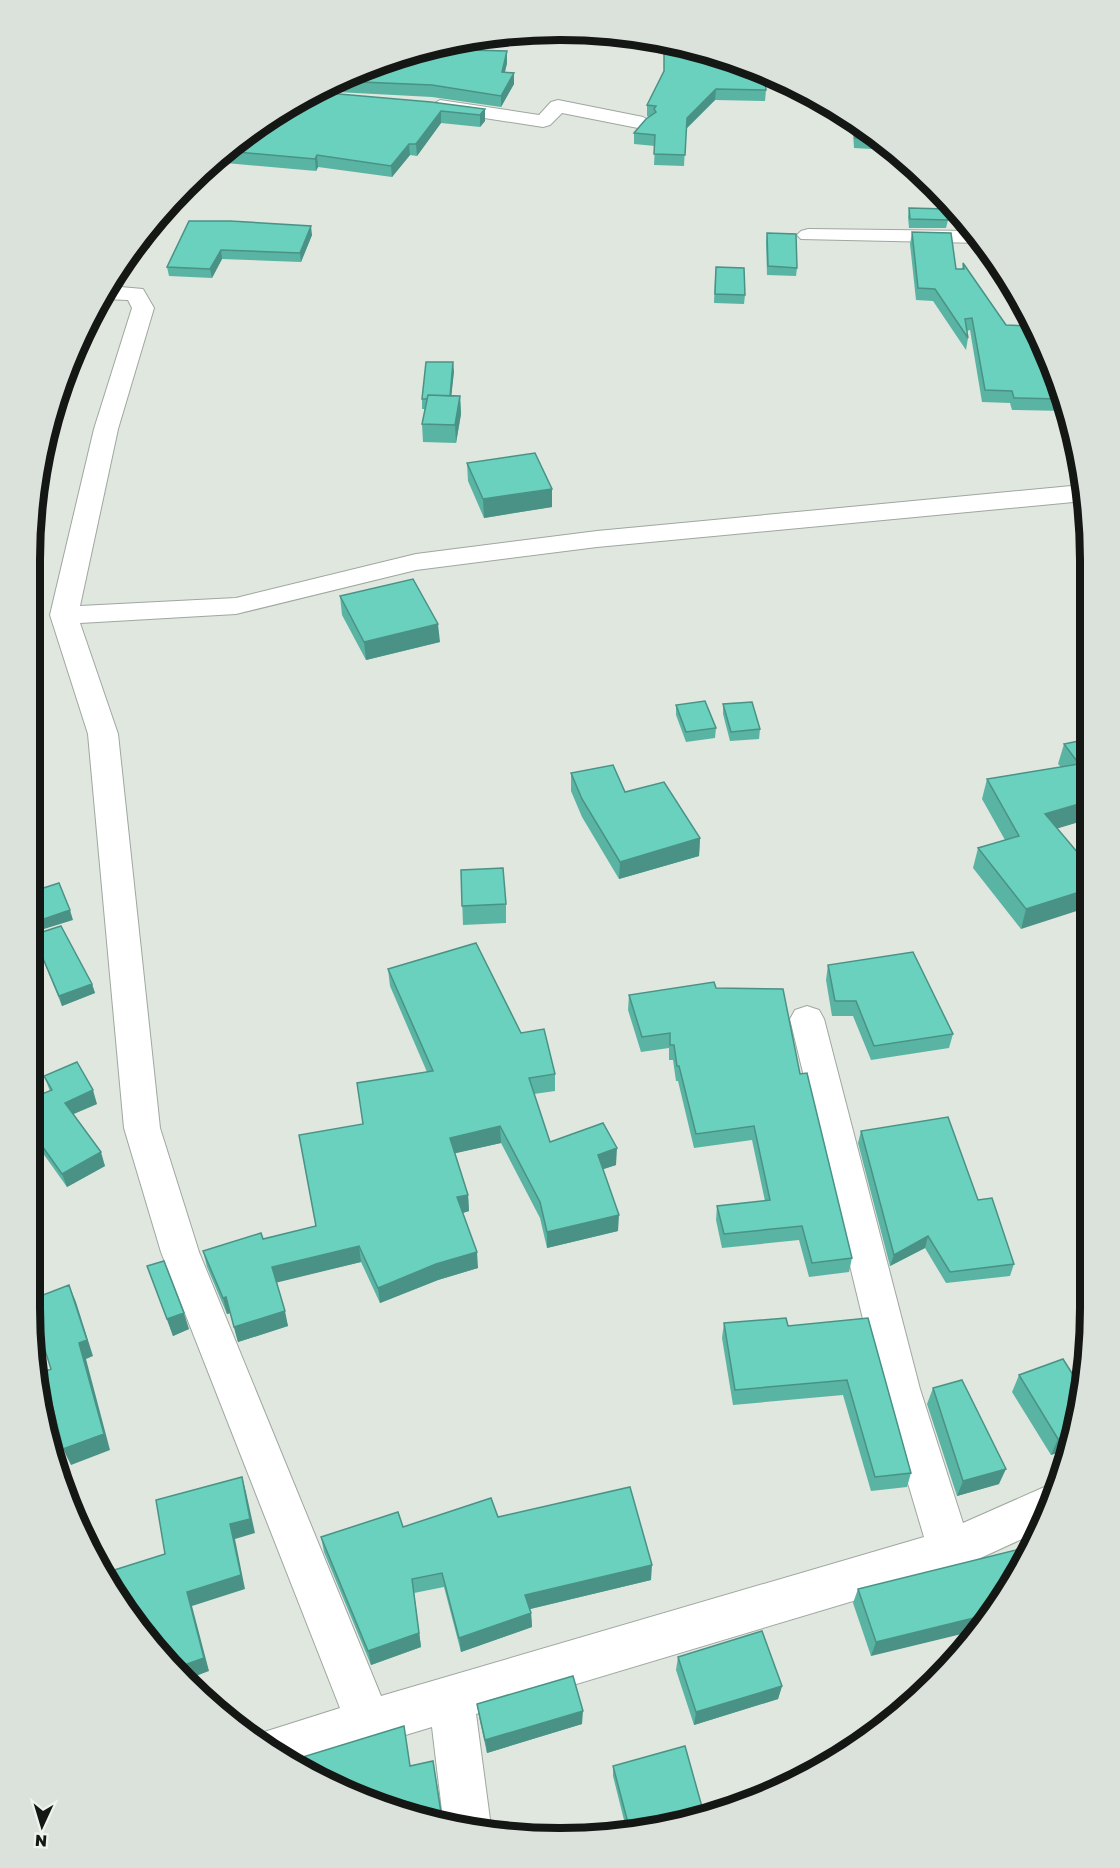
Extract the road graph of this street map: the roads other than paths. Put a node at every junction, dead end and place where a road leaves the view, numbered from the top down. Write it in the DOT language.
graph roads {
  1 [pos="420,104"];
  2 [pos="643,123"];
  3 [pos="808,235"];
  4 [pos="967,237"];
  5 [pos="114,293"];
  6 [pos="1075,494"];
  7 [pos="64,615"];
  8 [pos="807,1019"];
  9 [pos="1039,1510"];
  10 [pos="950,1551"];
  11 [pos="451,1699"];
  12 [pos="369,1723"];
  13 [pos="284,1748"];
  14 [pos="467,1819"];
  1 -- 2 [label="street"];
  3 -- 4 [label="street"];
  5 -- 7 [label="street"];
  6 -- 7 [label="street"];
  7 -- 12 [label="street"];
  8 -- 10 [label="street"];
  9 -- 10 [label="street"];
  10 -- 11 [label="street"];
  11 -- 12 [label="street"];
  11 -- 14 [label="street"];
  12 -- 13 [label="street"];
}
